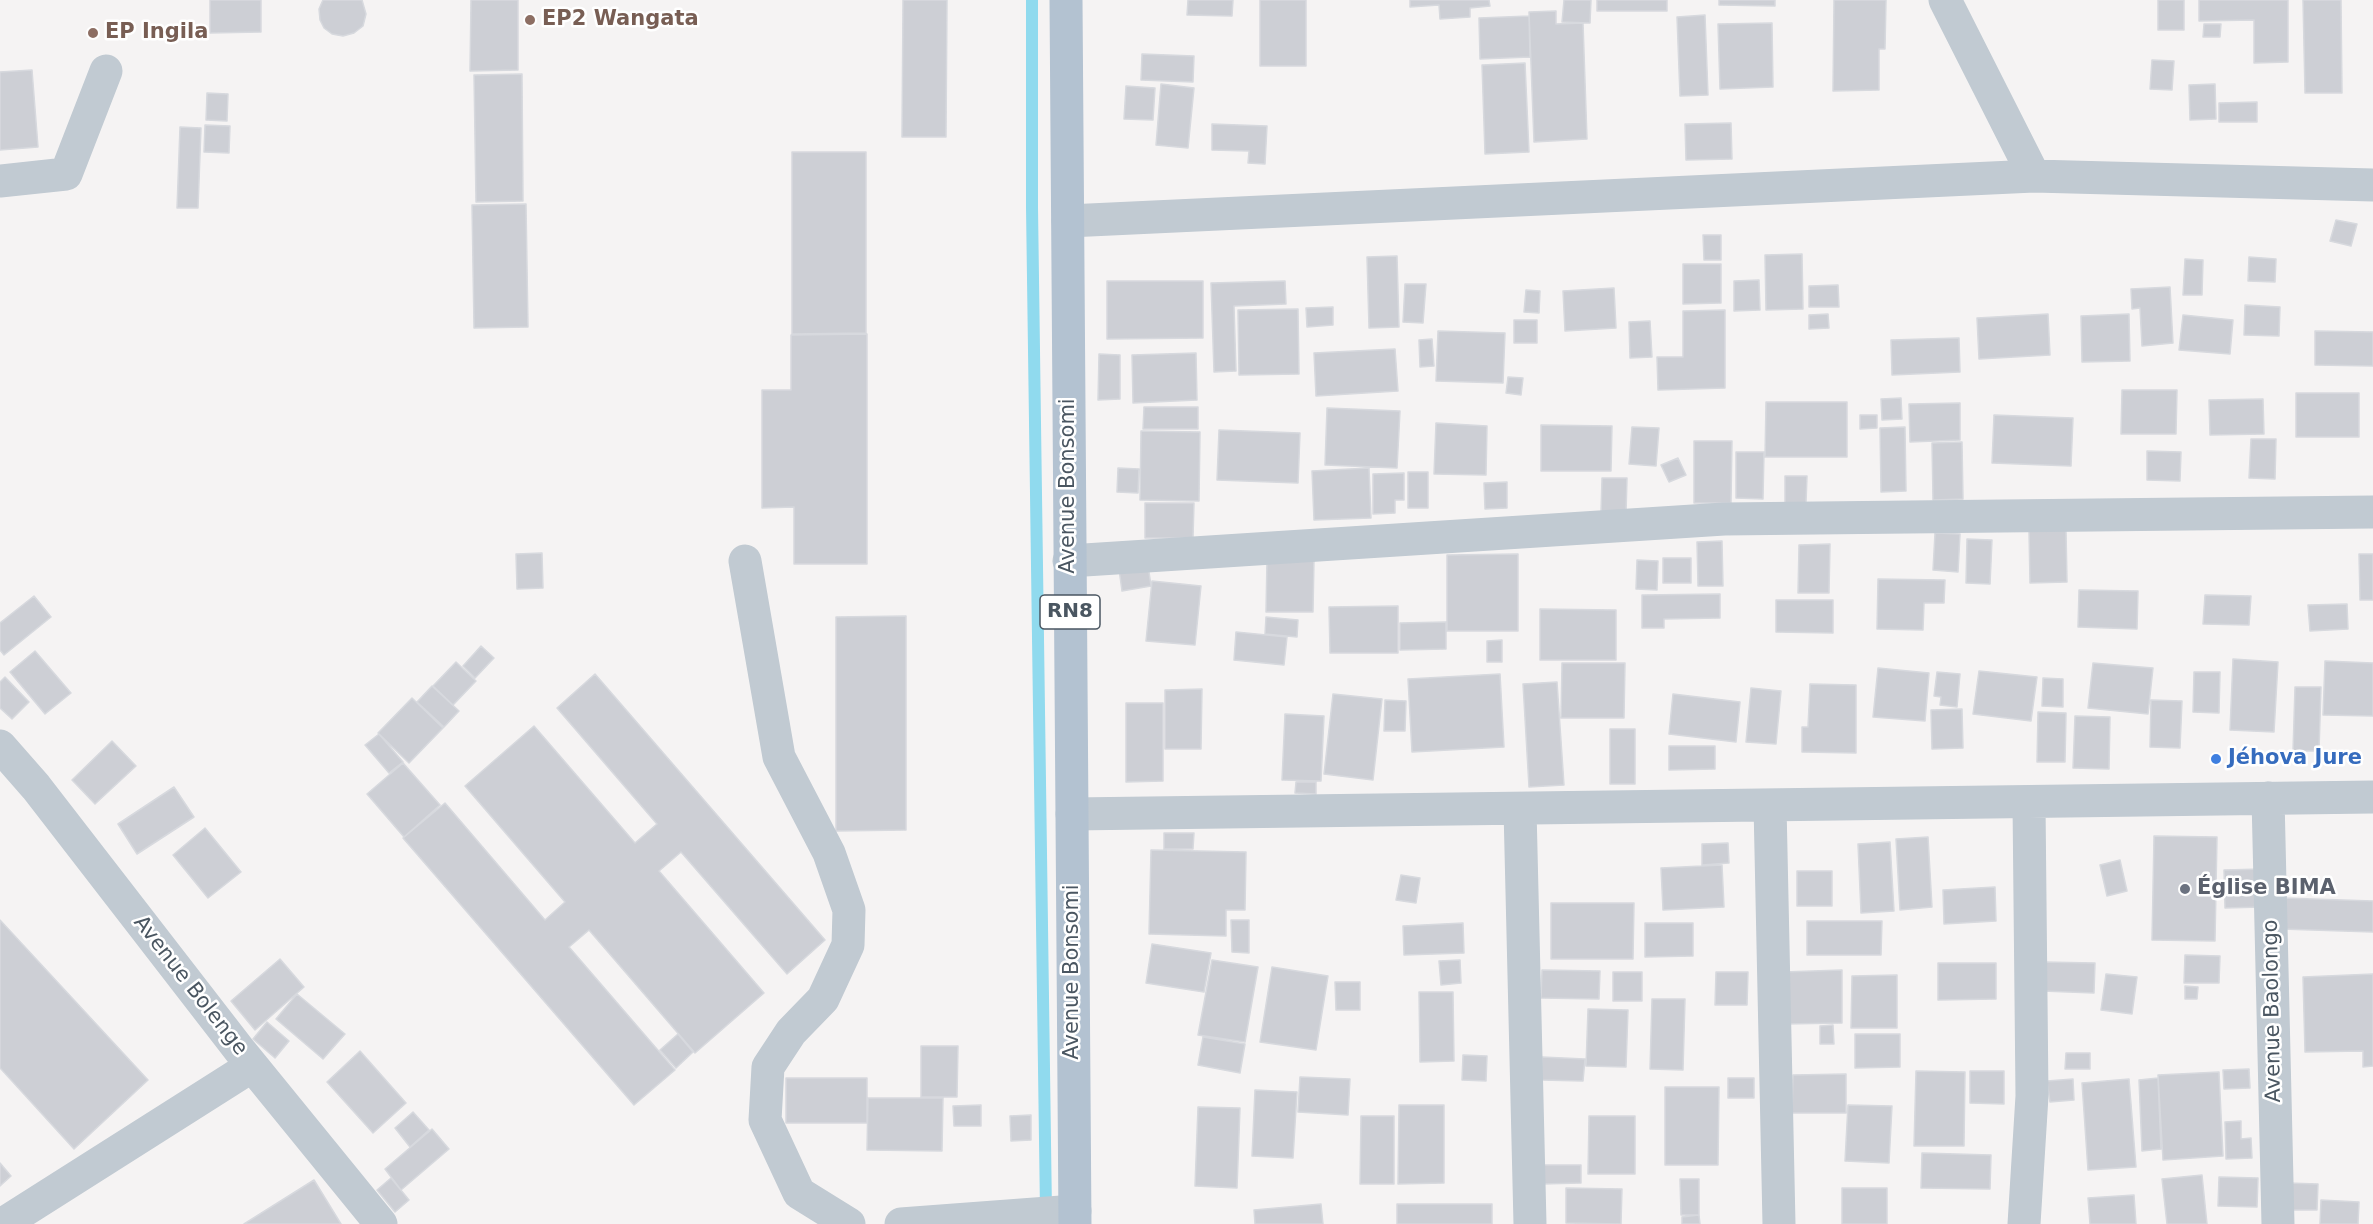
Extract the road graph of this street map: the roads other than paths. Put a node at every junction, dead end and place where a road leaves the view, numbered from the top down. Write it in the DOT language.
graph roads {
  1 [pos="1066,0"];
  2 [pos="1945,0"];
  3 [pos="106,70"];
  4 [pos="2034,176"];
  5 [pos="0,181"];
  6 [pos="2373,185"];
  7 [pos="1068,221"];
  8 [pos="2373,512"];
  9 [pos="745,561"];
  10 [pos="1069,561"];
  11 [pos="0,746"];
  12 [pos="2373,797"];
  13 [pos="2268,798"];
  14 [pos="2030,803"];
  15 [pos="1770,805"];
  16 [pos="1520,809"];
  17 [pos="1072,814"];
  18 [pos="252,1066"];
  19 [pos="1075,1218"];
  20 [pos="3,1224"];
  21 [pos="381,1224"];
  22 [pos="849,1224"];
  23 [pos="901,1224"];
  24 [pos="1530,1224"];
  25 [pos="1779,1224"];
  26 [pos="2024,1224"];
  27 [pos="2278,1224"];
  1 -- 7 [label="main road, Avenue Bonsomi / RN8"];
  2 -- 4 [label="street"];
  3 -- 5 [label="street"];
  4 -- 6 [label="street"];
  4 -- 7 [label="street"];
  7 -- 10 [label="main road, Avenue Bonsomi / RN8"];
  8 -- 10 [label="street"];
  9 -- 22 [label="street"];
  10 -- 17 [label="main road, Avenue Bonsomi / RN8"];
  11 -- 18 [label="street, Avenue Bolenge"];
  12 -- 13 [label="street"];
  13 -- 14 [label="street"];
  13 -- 27 [label="street, Avenue Baolongo"];
  14 -- 15 [label="street"];
  14 -- 26 [label="street"];
  15 -- 16 [label="street"];
  15 -- 25 [label="street"];
  16 -- 17 [label="street"];
  16 -- 24 [label="street"];
  17 -- 19 [label="main road, Avenue Bonsomi / RN8"];
  18 -- 20 [label="street"];
  18 -- 21 [label="street, Avenue Bolenge"];
  19 -- 23 [label="street"];
}
